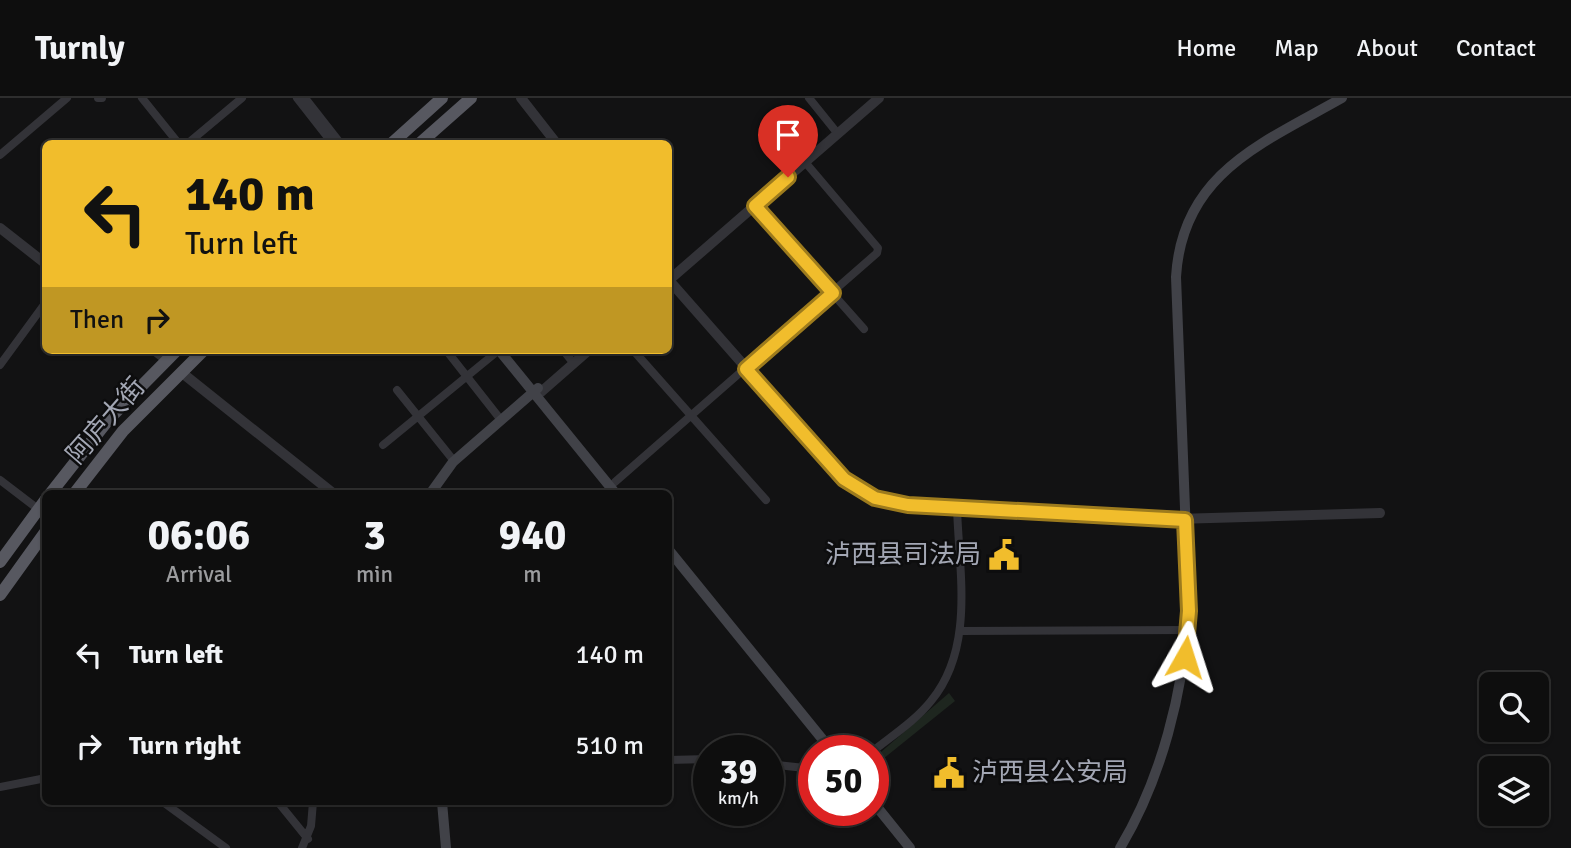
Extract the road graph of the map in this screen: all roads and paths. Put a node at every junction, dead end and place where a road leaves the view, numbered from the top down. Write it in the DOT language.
graph roads {
  1 [pos="67,98"];
  2 [pos="142,98"];
  3 [pos="242,98"];
  4 [pos="297,98"];
  5 [pos="305,98"];
  6 [pos="442,98"];
  7 [pos="471,98"];
  8 [pos="521,98"];
  9 [pos="809,98"];
  10 [pos="871,98"];
  11 [pos="878,98"];
  12 [pos="1327,98"];
  13 [pos="1342,98"];
  14 [pos="836,132"];
  15 [pos="176,140"];
  16 [pos="192,140"];
  17 [pos="330,140"];
  18 [pos="338,140"];
  19 [pos="395,140"];
  20 [pos="424,140"];
  21 [pos="555,140"];
  22 [pos="0,155"];
  23 [pos="805,162"];
  24 [pos="755,206"];
  25 [pos="0,228"];
  26 [pos="42,261"];
  27 [pos="672,275"];
  28 [pos="672,275"];
  29 [pos="672,282"];
  30 [pos="833,293"];
  31 [pos="42,307"];
  32 [pos="863,329"];
  33 [pos="159,354"];
  34 [pos="173,354"];
  35 [pos="200,354"];
  36 [pos="449,354"];
  37 [pos="494,354"];
  38 [pos="503,354"];
  39 [pos="511,354"];
  40 [pos="566,354"];
  41 [pos="578,354"];
  42 [pos="584,354"];
  43 [pos="637,354"];
  44 [pos="167,360"];
  45 [pos="571,360"];
  46 [pos="0,365"];
  47 [pos="746,369"];
  48 [pos="181,372"];
  49 [pos="467,376"];
  50 [pos="397,390"];
  51 [pos="537,392"];
  52 [pos="418,416"];
  53 [pos="692,416"];
  54 [pos="501,420"];
  55 [pos="383,444"];
  56 [pos="454,461"];
  57 [pos="0,480"];
  58 [pos="615,488"];
  59 [pos="53,490"];
  60 [pos="77,490"];
  61 [pos="329,490"];
  62 [pos="435,490"];
  63 [pos="435,490"];
  64 [pos="766,500"];
  65 [pos="42,504"];
  66 [pos="957,508"];
  67 [pos="1380,513"];
  68 [pos="1182,520"];
  69 [pos="42,537"];
  70 [pos="672,554"];
  71 [pos="0,562"];
  72 [pos="672,564"];
  73 [pos="0,595"];
  74 [pos="1184,630"];
  75 [pos="960,631"];
  76 [pos="811,735"];
  77 [pos="819,735"];
  78 [pos="889,738"];
  79 [pos="672,760"];
  80 [pos="693,760"];
  81 [pos="42,779"];
  82 [pos="0,787"];
  83 [pos="167,805"];
  84 [pos="280,805"];
  85 [pos="313,805"];
  86 [pos="440,805"];
  87 [pos="889,822"];
  88 [pos="885,826"];
  89 [pos="308,839"];
  90 [pos="226,848"];
  91 [pos="302,848"];
  92 [pos="444,848"];
  93 [pos="902,848"];
  94 [pos="910,848"];
  95 [pos="1111,848"];
  96 [pos="1119,848"];
  1 -- 22 [label="street"];
  2 -- 15 [label="street"];
  3 -- 16 [label="street"];
  4 -- 17 [label="street"];
  5 -- 18 [label="street"];
  6 -- 19 [label="highway"];
  7 -- 20 [label="highway"];
  8 -- 21 [label="street"];
  9 -- 14 [label="street"];
  10 -- 14 [label="street"];
  11 -- 14 [label="street"];
  12 -- 68 [label="main road"];
  13 -- 68 [label="main road"];
  14 -- 23 [label="street"];
  14 -- 27 [label="street"];
  23 -- 24 [label="street"];
  23 -- 30 [label="street"];
  24 -- 28 [label="street"];
  24 -- 30 [label="street"];
  25 -- 26 [label="street"];
  29 -- 47 [label="street"];
  30 -- 32 [label="street"];
  30 -- 47 [label="street"];
  31 -- 46 [label="street"];
  33 -- 44 [label="street"];
  34 -- 44 [label="highway"];
  35 -- 48 [label="highway, 阿庐大街"];
  36 -- 49 [label="street"];
  37 -- 49 [label="street"];
  38 -- 51 [label="main road"];
  39 -- 51 [label="main road"];
  40 -- 45 [label="street"];
  41 -- 45 [label="street"];
  42 -- 51 [label="street"];
  43 -- 53 [label="street"];
  44 -- 59 [label="highway"];
  45 -- 51 [label="street"];
  47 -- 53 [label="street"];
  47 -- 66 [label="street"];
  48 -- 60 [label="highway, 阿庐大街"];
  48 -- 61 [label="street"];
  49 -- 52 [label="street"];
  49 -- 54 [label="street"];
  50 -- 52 [label="street"];
  51 -- 54 [label="main road"];
  51 -- 58 [label="main road"];
  51 -- 62 [label="main road"];
  52 -- 55 [label="street"];
  52 -- 56 [label="street"];
  53 -- 58 [label="street"];
  53 -- 64 [label="street"];
  54 -- 56 [label="main road"];
  56 -- 63 [label="main road"];
  57 -- 65 [label="street"];
  65 -- 71 [label="highway"];
  66 -- 68 [label="street"];
  66 -- 75 [label="street"];
  67 -- 68 [label="street"];
  68 -- 74 [label="main road"];
  69 -- 73 [label="highway"];
  70 -- 77 [label="main road"];
  72 -- 76 [label="main road"];
  74 -- 75 [label="street"];
  74 -- 95 [label="main road"];
  74 -- 96 [label="main road"];
  75 -- 78 [label="street"];
  79 -- 80 [label="street"];
  81 -- 82 [label="street"];
  83 -- 90 [label="street"];
  84 -- 89 [label="street"];
  85 -- 89 [label="street"];
  86 -- 92 [label="main road"];
  87 -- 94 [label="main road"];
  88 -- 93 [label="main road"];
  89 -- 91 [label="street"];
}
